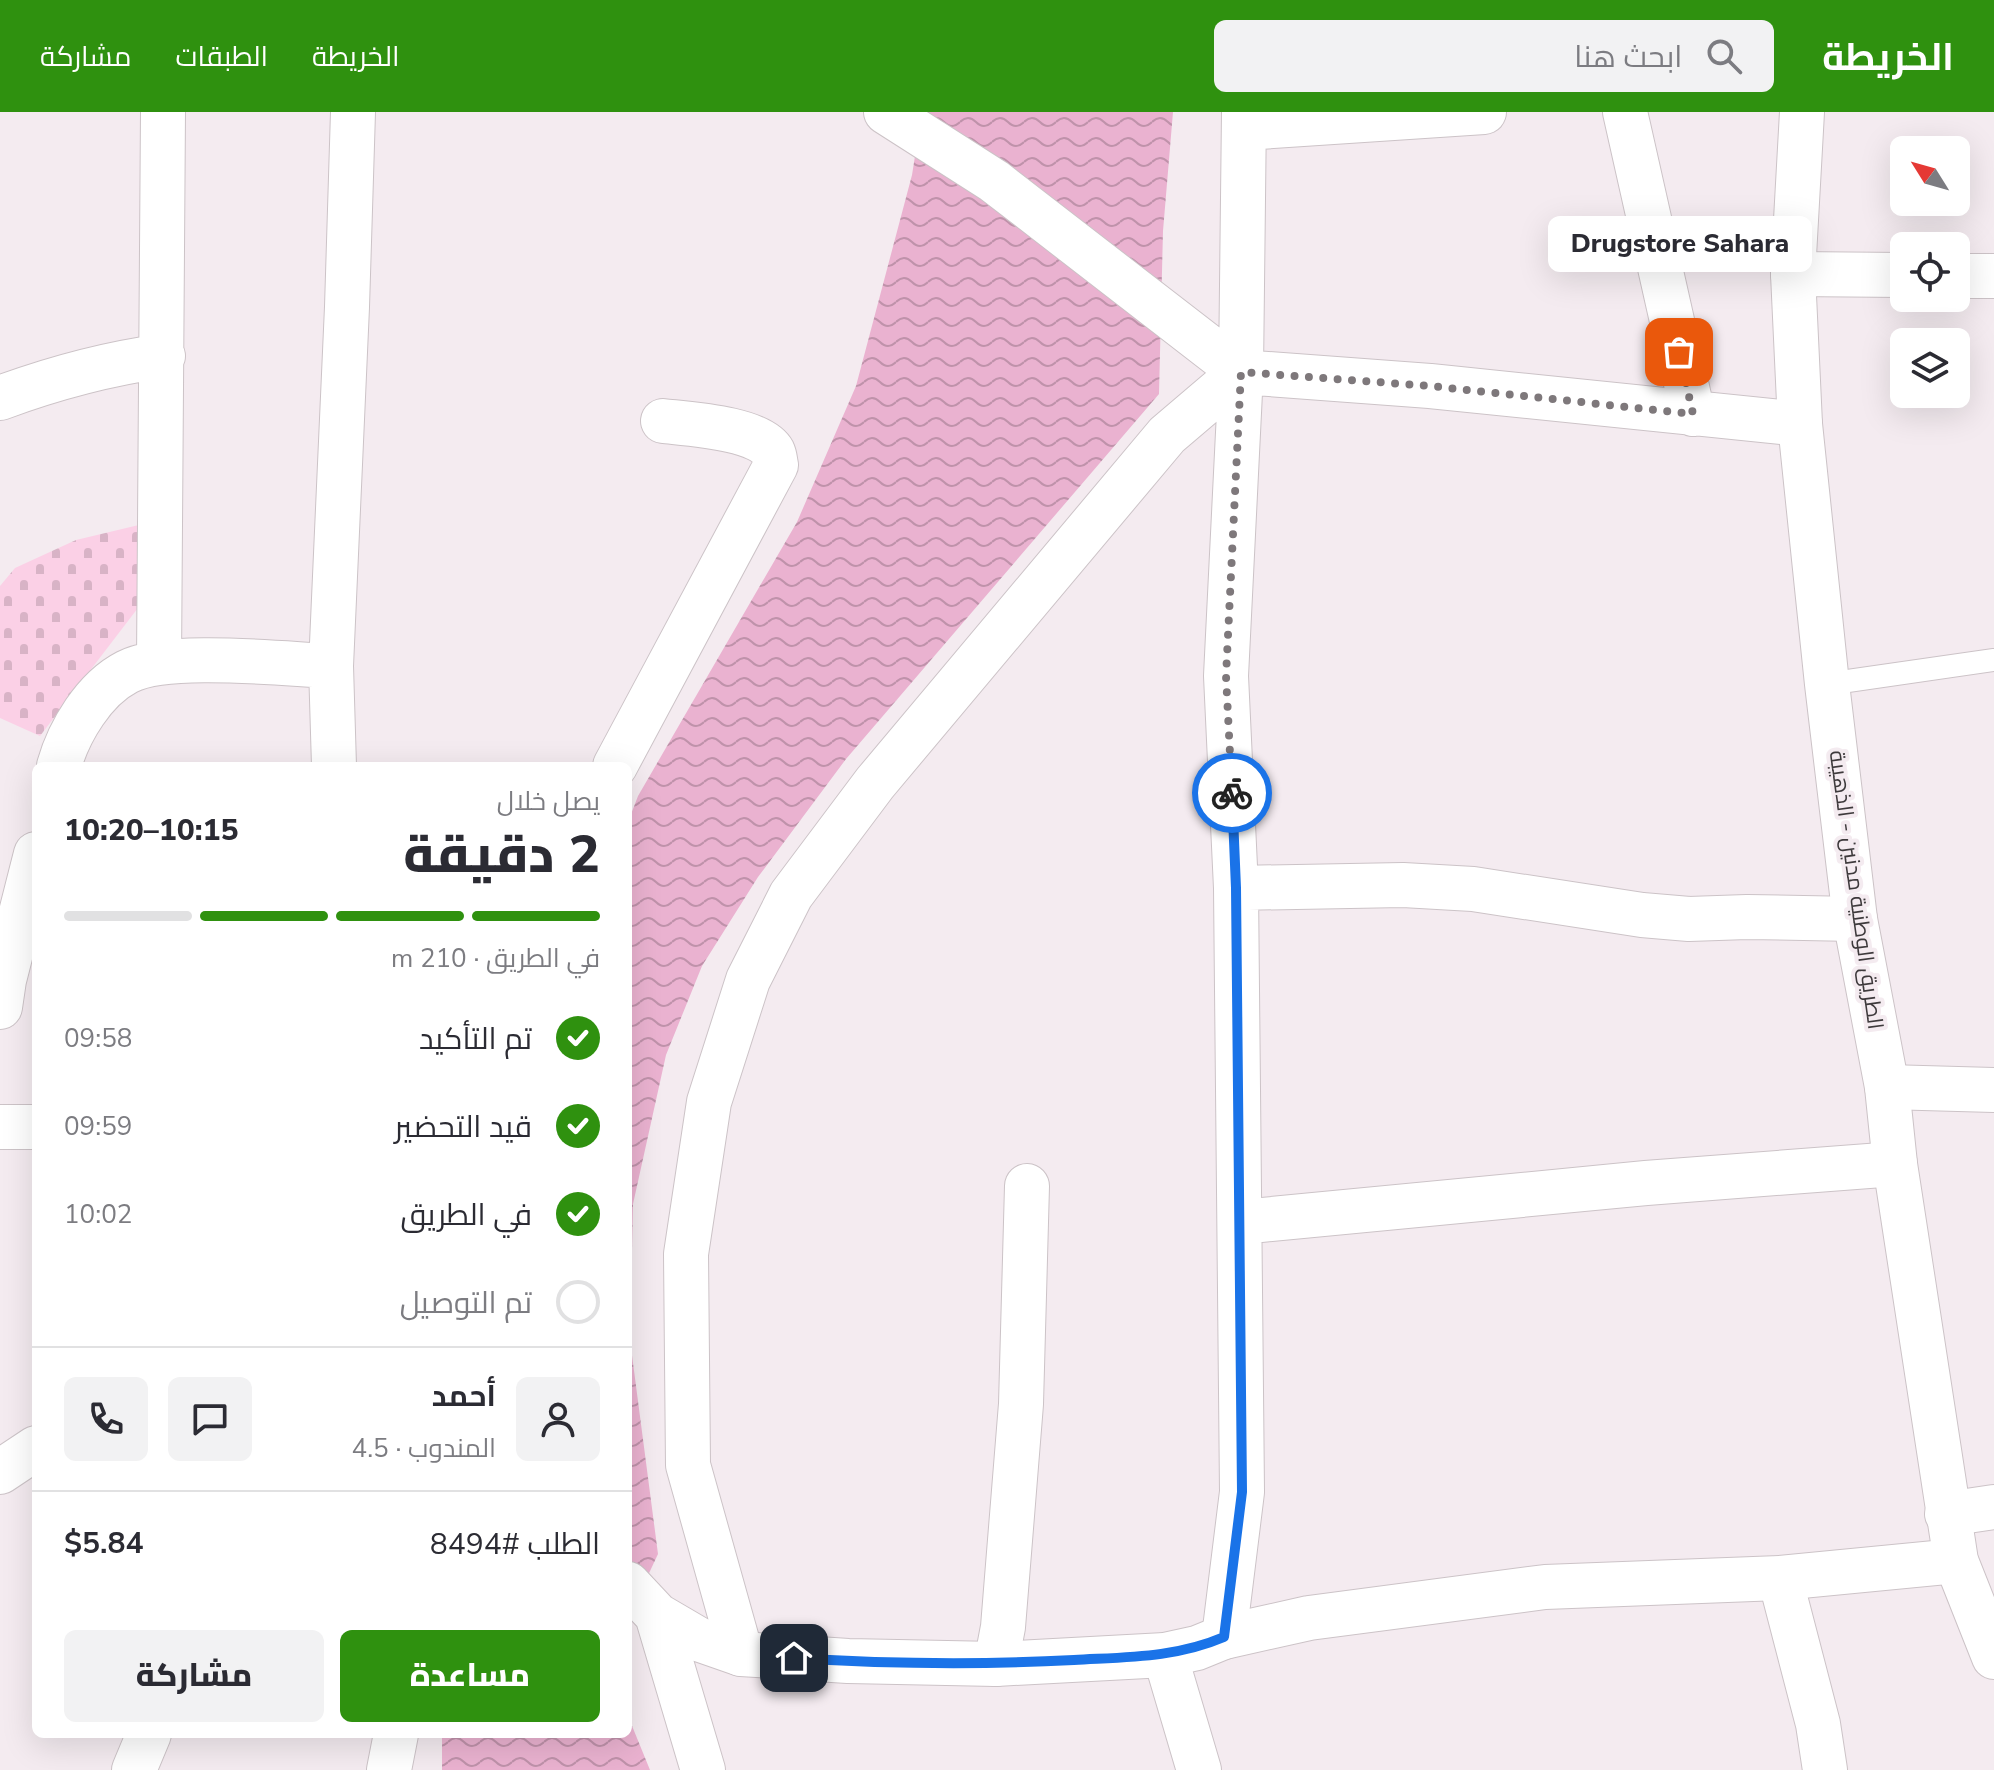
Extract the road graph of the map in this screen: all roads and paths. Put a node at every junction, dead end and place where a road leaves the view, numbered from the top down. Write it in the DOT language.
graph roads {
  1 [pos="163,112"];
  2 [pos="353,112"];
  3 [pos="886,112"];
  4 [pos="1484,112"];
  5 [pos="1625,112"];
  6 [pos="1802,112"];
  7 [pos="1244,120"];
  8 [pos="1793,274"];
  9 [pos="1890,275"];
  10 [pos="1970,276"];
  11 [pos="1994,276"];
  12 [pos="163,356"];
  13 [pos="1241,372"];
  14 [pos="0,398"];
  15 [pos="1693,414"];
  16 [pos="663,421"];
  17 [pos="1800,424"];
  18 [pos="1994,660"];
  19 [pos="159,662"];
  20 [pos="331,666"];
  21 [pos="1827,684"];
  22 [pos="61,762"];
  23 [pos="334,762"];
  24 [pos="617,762"];
  25 [pos="32,870"];
  26 [pos="1236,888"];
  27 [pos="1855,919"];
  28 [pos="0,1007"];
  29 [pos="1887,1087"];
  30 [pos="1994,1090"];
  31 [pos="0,1127"];
  32 [pos="32,1127"];
  33 [pos="1895,1164"];
  34 [pos="1027,1186"];
  35 [pos="1241,1222"];
  36 [pos="32,1451"];
  37 [pos="0,1472"];
  38 [pos="1994,1507"];
  39 [pos="1947,1514"];
  40 [pos="1956,1561"];
  41 [pos="1780,1578"];
  42 [pos="632,1588"];
  43 [pos="657,1615"];
  44 [pos="1224,1637"];
  45 [pos="741,1654"];
  46 [pos="1165,1655"];
  47 [pos="1994,1657"];
  48 [pos="996,1664"];
  49 [pos="147,1738"];
  50 [pos="395,1738"];
  51 [pos="134,1770"];
  52 [pos="389,1770"];
  53 [pos="703,1770"];
  54 [pos="1199,1770"];
  55 [pos="1825,1770"];
  1 -- 12 [label="street"];
  2 -- 20 [label="street"];
  3 -- 13 [label="street"];
  4 -- 7 [label="street"];
  5 -- 15 [label="street"];
  6 -- 8 [label="street, الطريق الوطنية مدنين - الذهيبة"];
  7 -- 13 [label="street"];
  8 -- 9 [label="street"];
  8 -- 17 [label="street, الطريق الوطنية مدنين - الذهيبة"];
  10 -- 11 [label="street"];
  12 -- 14 [label="street"];
  12 -- 19 [label="street"];
  13 -- 15 [label="street"];
  13 -- 26 [label="street"];
  13 -- 45 [label="street"];
  15 -- 17 [label="street"];
  16 -- 24 [label="street"];
  17 -- 21 [label="street, الطريق الوطنية مدنين - الذهيبة"];
  18 -- 21 [label="lane"];
  19 -- 20 [label="street"];
  19 -- 22 [label="street"];
  20 -- 23 [label="street"];
  21 -- 27 [label="street, الطريق الوطنية مدنين - الذهيبة"];
  25 -- 28 [label="street"];
  26 -- 27 [label="street"];
  26 -- 35 [label="street"];
  27 -- 29 [label="street, الطريق الوطنية مدنين - الذهيبة"];
  29 -- 30 [label="street"];
  29 -- 33 [label="street, الطريق الوطنية مدنين - الذهيبة"];
  31 -- 32 [label="street"];
  33 -- 35 [label="street"];
  33 -- 39 [label="street, الطريق الوطنية مدنين - الذهيبة"];
  34 -- 48 [label="street"];
  35 -- 44 [label="street"];
  36 -- 37 [label="street"];
  38 -- 39 [label="street"];
  39 -- 40 [label="street, الطريق الوطنية مدنين - الذهيبة"];
  40 -- 41 [label="street"];
  40 -- 47 [label="street, الطريق الوطنية مدنين - الذهيبة"];
  41 -- 44 [label="street"];
  41 -- 55 [label="street"];
  42 -- 43 [label="street"];
  43 -- 45 [label="street"];
  43 -- 53 [label="street"];
  44 -- 46 [label="street"];
  45 -- 48 [label="street"];
  46 -- 48 [label="street"];
  46 -- 54 [label="street"];
  49 -- 51 [label="street"];
  50 -- 52 [label="street"];
}
